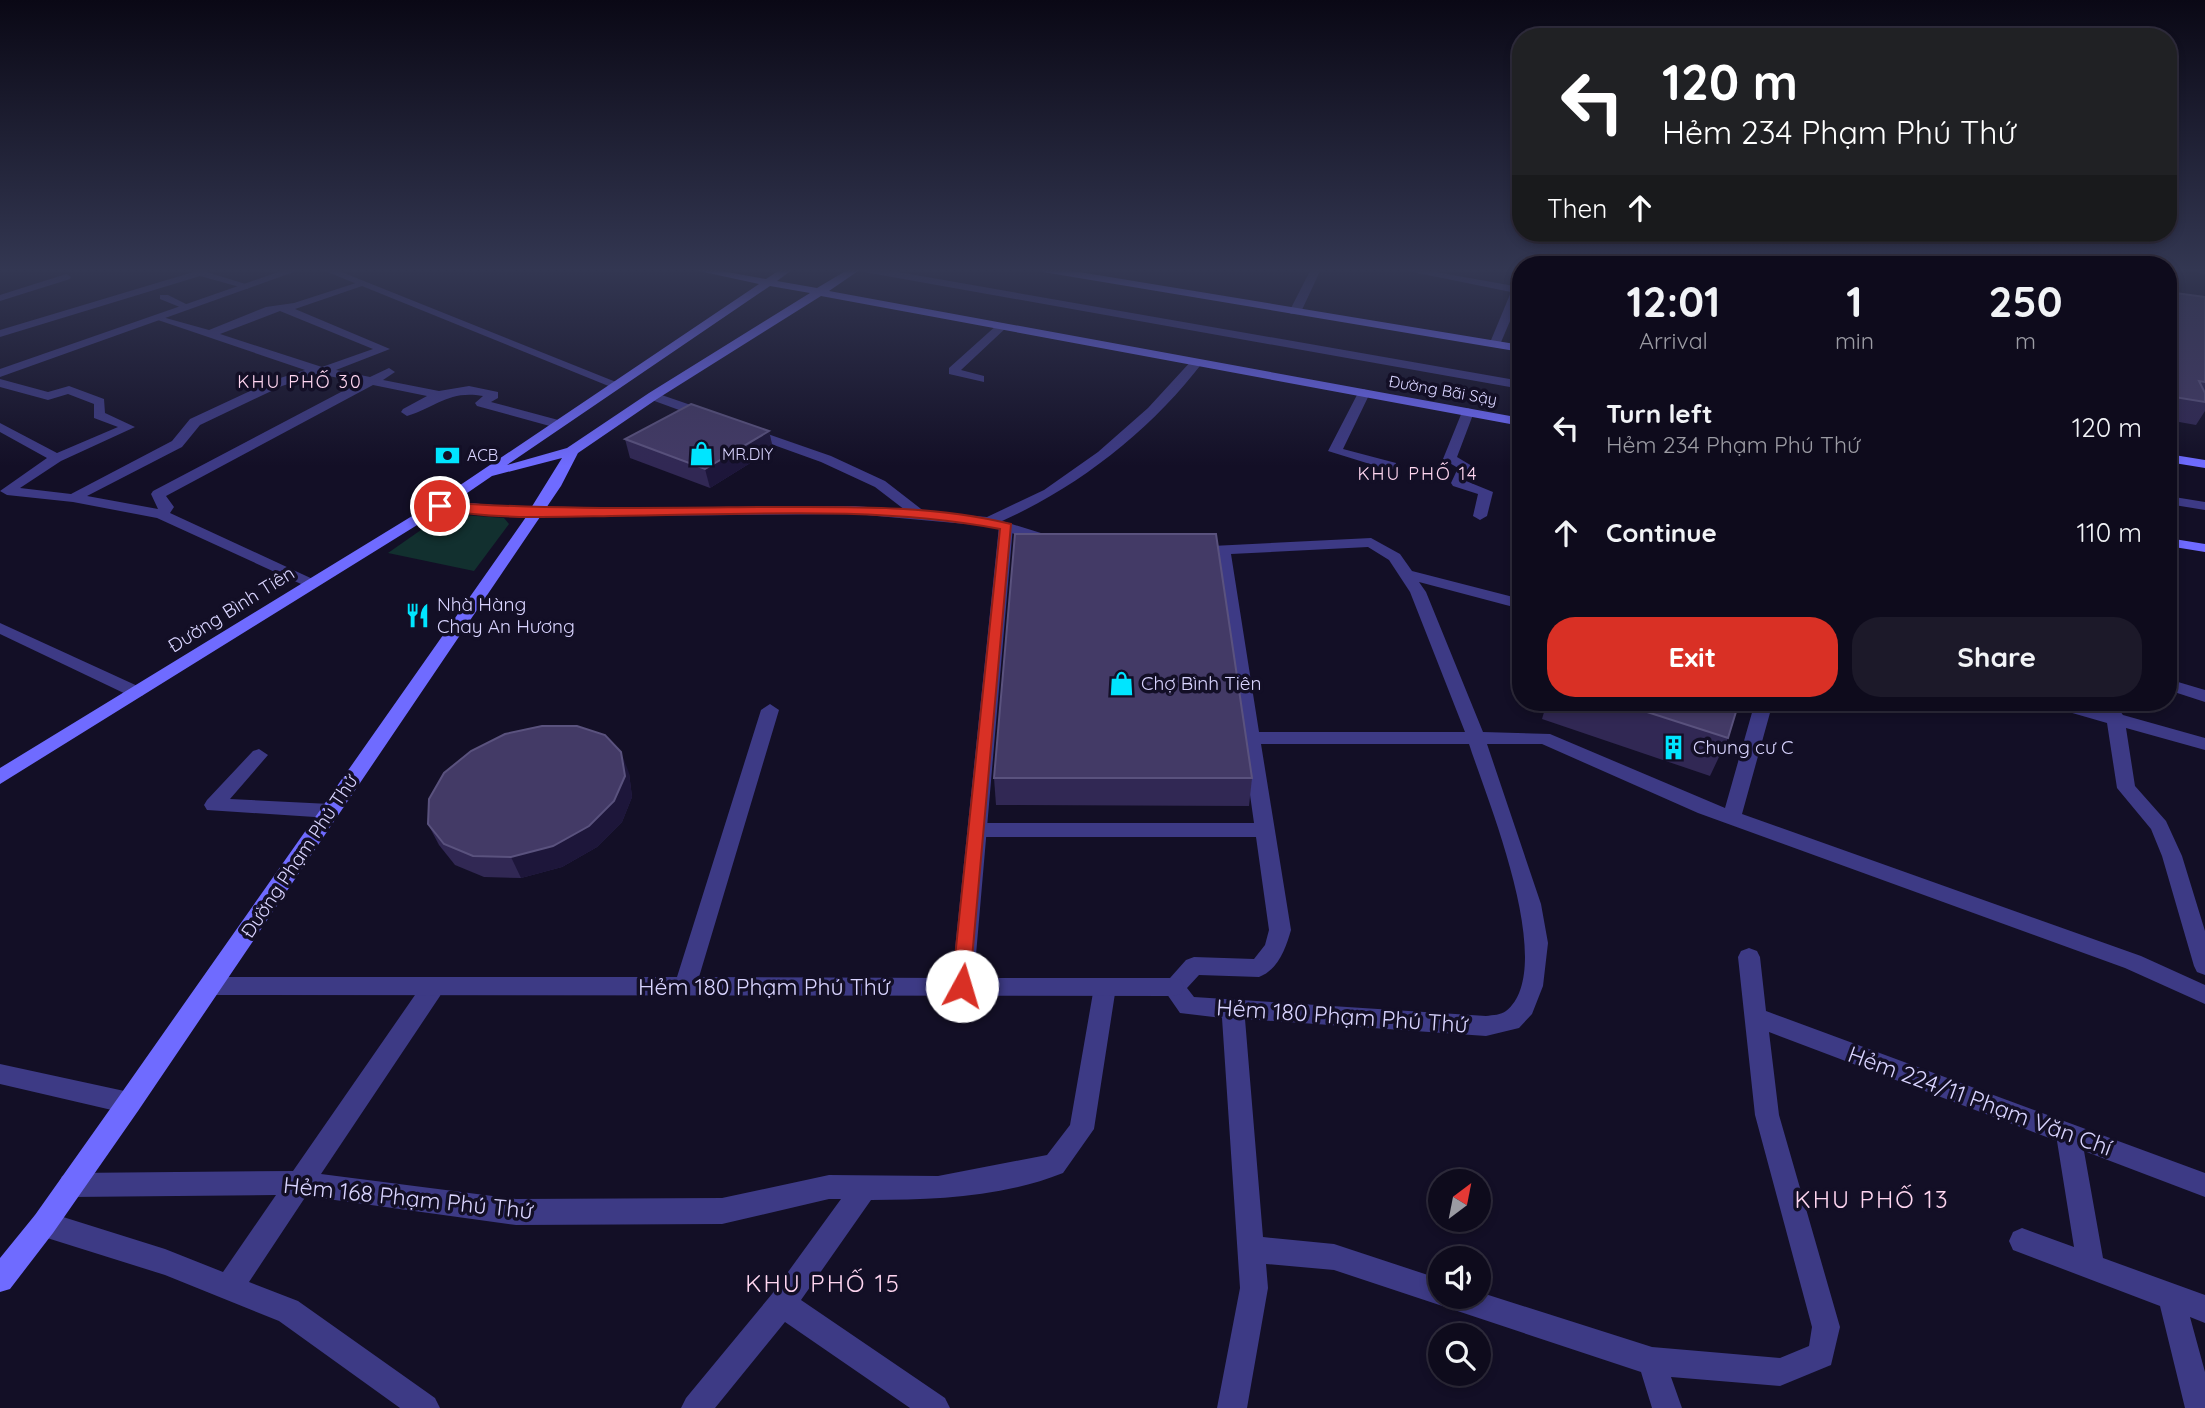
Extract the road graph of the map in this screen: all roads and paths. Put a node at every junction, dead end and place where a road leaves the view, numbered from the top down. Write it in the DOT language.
graph roads {
  1 [pos="109,335"];
  2 [pos="211,335"];
  3 [pos="348,335"];
  4 [pos="491,335"];
  5 [pos="688,335"];
  6 [pos="752,335"];
  7 [pos="993,335"];
  8 [pos="1049,335"];
  9 [pos="1236,335"];
  10 [pos="1433,335"];
  11 [pos="1499,335"];
  12 [pos="1495,345"];
  13 [pos="1512,348"];
  14 [pos="1198,362"];
  15 [pos="322,370"];
  16 [pos="389,372"];
  17 [pos="0,373"];
  18 [pos="980,379"];
  19 [pos="372,381"];
  20 [pos="0,383"];
  21 [pos="1512,383"];
  22 [pos="615,384"];
  23 [pos="1364,393"];
  24 [pos="439,395"];
  25 [pos="653,396"];
  26 [pos="407,412"];
  27 [pos="1468,412"];
  28 [pos="1512,420"];
  29 [pos="557,424"];
  30 [pos="0,427"];
  31 [pos="572,451"];
  32 [pos="56,458"];
  33 [pos="2177,459"];
  34 [pos="2205,464"];
  35 [pos="1391,466"];
  36 [pos="482,476"];
  37 [pos="17,494"];
  38 [pos="73,498"];
  39 [pos="2177,501"];
  40 [pos="0,502"];
  41 [pos="440,506"];
  42 [pos="2205,506"];
  43 [pos="534,513"];
  44 [pos="161,514"];
  45 [pos="919,514"];
  46 [pos="1480,516"];
  47 [pos="998,524"];
  48 [pos="1063,542"];
  49 [pos="2177,543"];
  50 [pos="2205,548"];
  51 [pos="1195,549"];
  52 [pos="1223,550"];
  53 [pos="1406,574"];
  54 [pos="312,584"];
  55 [pos="1512,602"];
  56 [pos="2,632"];
  57 [pos="2177,687"];
  58 [pos="136,692"];
  59 [pos="2205,696"];
  60 [pos="770,710"];
  61 [pos="1761,711"];
  62 [pos="2109,711"];
  63 [pos="2114,711"];
  64 [pos="1251,738"];
  65 [pos="1476,738"];
  66 [pos="2205,744"];
  67 [pos="259,755"];
  68 [pos="0,776"];
  69 [pos="330,811"];
  70 [pos="1732,817"];
  71 [pos="979,830"];
  72 [pos="1265,830"];
  73 [pos="1749,957"];
  74 [pos="2205,966"];
  75 [pos="210,986"];
  76 [pos="962,986"];
  77 [pos="1105,986"];
  78 [pos="1173,986"];
  79 [pos="685,988"];
  80 [pos="432,989"];
  81 [pos="2205,995"];
  82 [pos="1233,1009"];
  83 [pos="1755,1017"];
  84 [pos="0,1074"];
  85 [pos="129,1103"];
  86 [pos="2068,1133"];
  87 [pos="299,1183"];
  88 [pos="71,1185"];
  89 [pos="2205,1185"];
  90 [pos="865,1187"];
  91 [pos="44,1224"];
  92 [pos="2022,1241"];
  93 [pos="1251,1249"];
  94 [pos="2091,1267"];
  95 [pos="4,1268"];
  96 [pos="229,1287"];
  97 [pos="1428,1289"];
  98 [pos="2171,1296"];
  99 [pos="782,1304"];
  100 [pos="1489,1309"];
  101 [pos="2205,1309"];
  102 [pos="1652,1362"];
  103 [pos="425,1408"];
  104 [pos="696,1408"];
  105 [pos="935,1408"];
  106 [pos="1232,1408"];
  107 [pos="1667,1408"];
  108 [pos="2200,1408"];
  1 -- 17 [label="street"];
  2 -- 15 [label="street"];
  3 -- 15 [label="street"];
  4 -- 22 [label="street"];
  5 -- 22 [label="street, Đường Bình Tiên"];
  6 -- 25 [label="street, Đường Bình Tiên"];
  7 -- 18 [label="street"];
  8 -- 14 [label="street, Đường Bãi Sậy"];
  9 -- 21 [label="street"];
  10 -- 12 [label="street"];
  11 -- 12 [label="street"];
  12 -- 13 [label="street"];
  14 -- 23 [label="street, Đường Bãi Sậy"];
  14 -- 47 [label="street"];
  15 -- 19 [label="street"];
  15 -- 38 [label="street"];
  16 -- 19 [label="street"];
  19 -- 24 [label="street"];
  19 -- 44 [label="street"];
  20 -- 32 [label="street"];
  22 -- 29 [label="street, Đường Bình Tiên"];
  23 -- 27 [label="street, Đường Bãi Sậy"];
  23 -- 35 [label="street"];
  24 -- 26 [label="street"];
  24 -- 29 [label="street"];
  25 -- 31 [label="street, Đường Bình Tiên"];
  25 -- 45 [label="street"];
  27 -- 28 [label="street, Đường Bãi Sậy"];
  27 -- 46 [label="street"];
  29 -- 31 [label="street"];
  29 -- 36 [label="street, Đường Bình Tiên"];
  30 -- 32 [label="street"];
  31 -- 36 [label="street, Đường Bình Tiên"];
  31 -- 43 [label="street, Đường Phạm Phú Thứ"];
  32 -- 37 [label="street"];
  33 -- 34 [label="street"];
  36 -- 41 [label="street, Đường Bình Tiên"];
  37 -- 38 [label="street"];
  37 -- 40 [label="street"];
  38 -- 44 [label="street"];
  39 -- 42 [label="street"];
  41 -- 43 [label="street"];
  41 -- 54 [label="street, Đường Bình Tiên"];
  43 -- 45 [label="street"];
  43 -- 69 [label="street, Đường Phạm Phú Thứ"];
  44 -- 54 [label="street"];
  45 -- 47 [label="street"];
  47 -- 48 [label="street"];
  47 -- 71 [label="street"];
  49 -- 50 [label="street"];
  51 -- 52 [label="street, Hẻm 180 Phạm Phú Thứ"];
  52 -- 53 [label="street, Hẻm 180 Phạm Phú Thứ"];
  52 -- 64 [label="street"];
  53 -- 55 [label="street"];
  53 -- 65 [label="street, Hẻm 180 Phạm Phú Thứ"];
  54 -- 58 [label="street, Đường Bình Tiên"];
  56 -- 58 [label="street"];
  57 -- 59 [label="street"];
  58 -- 68 [label="street, Đường Bình Tiên"];
  60 -- 79 [label="street"];
  61 -- 70 [label="street"];
  62 -- 74 [label="street"];
  63 -- 66 [label="street"];
  64 -- 65 [label="street"];
  64 -- 72 [label="street"];
  65 -- 70 [label="street"];
  65 -- 82 [label="street, Hẻm 180 Phạm Phú Thứ"];
  67 -- 69 [label="street"];
  69 -- 75 [label="street, Đường Phạm Phú Thứ"];
  70 -- 81 [label="street"];
  71 -- 72 [label="street"];
  71 -- 76 [label="street"];
  72 -- 78 [label="street"];
  73 -- 83 [label="street"];
  75 -- 80 [label="street, Hẻm 180 Phạm Phú Thứ"];
  75 -- 85 [label="street, Đường Phạm Phú Thứ"];
  76 -- 77 [label="street, Hẻm 180 Phạm Phú Thứ"];
  76 -- 79 [label="street, Hẻm 180 Phạm Phú Thứ"];
  77 -- 78 [label="street, Hẻm 180 Phạm Phú Thứ"];
  77 -- 90 [label="street, Hẻm 168 Phạm Phú Thứ"];
  78 -- 82 [label="street, Hẻm 180 Phạm Phú Thứ"];
  79 -- 80 [label="street, Hẻm 180 Phạm Phú Thứ"];
  80 -- 87 [label="street"];
  82 -- 93 [label="street"];
  83 -- 86 [label="street, Hẻm 224/11 Phạm Văn Chí"];
  83 -- 102 [label="street"];
  84 -- 85 [label="street"];
  85 -- 88 [label="street, Đường Phạm Phú Thứ"];
  86 -- 89 [label="street, Hẻm 224/11 Phạm Văn Chí"];
  86 -- 94 [label="street"];
  87 -- 88 [label="street, Hẻm 168 Phạm Phú Thứ"];
  87 -- 90 [label="street, Hẻm 168 Phạm Phú Thứ"];
  87 -- 96 [label="street"];
  88 -- 91 [label="street, Đường Phạm Phú Thứ"];
  90 -- 99 [label="street"];
  91 -- 95 [label="street, Đường Phạm Phú Thứ"];
  91 -- 96 [label="street"];
  92 -- 94 [label="street"];
  93 -- 97 [label="street"];
  93 -- 106 [label="street"];
  94 -- 98 [label="street"];
  96 -- 103 [label="street"];
  98 -- 101 [label="street"];
  98 -- 108 [label="street"];
  99 -- 104 [label="street"];
  99 -- 105 [label="street"];
  100 -- 102 [label="street"];
  102 -- 107 [label="street"];
}
